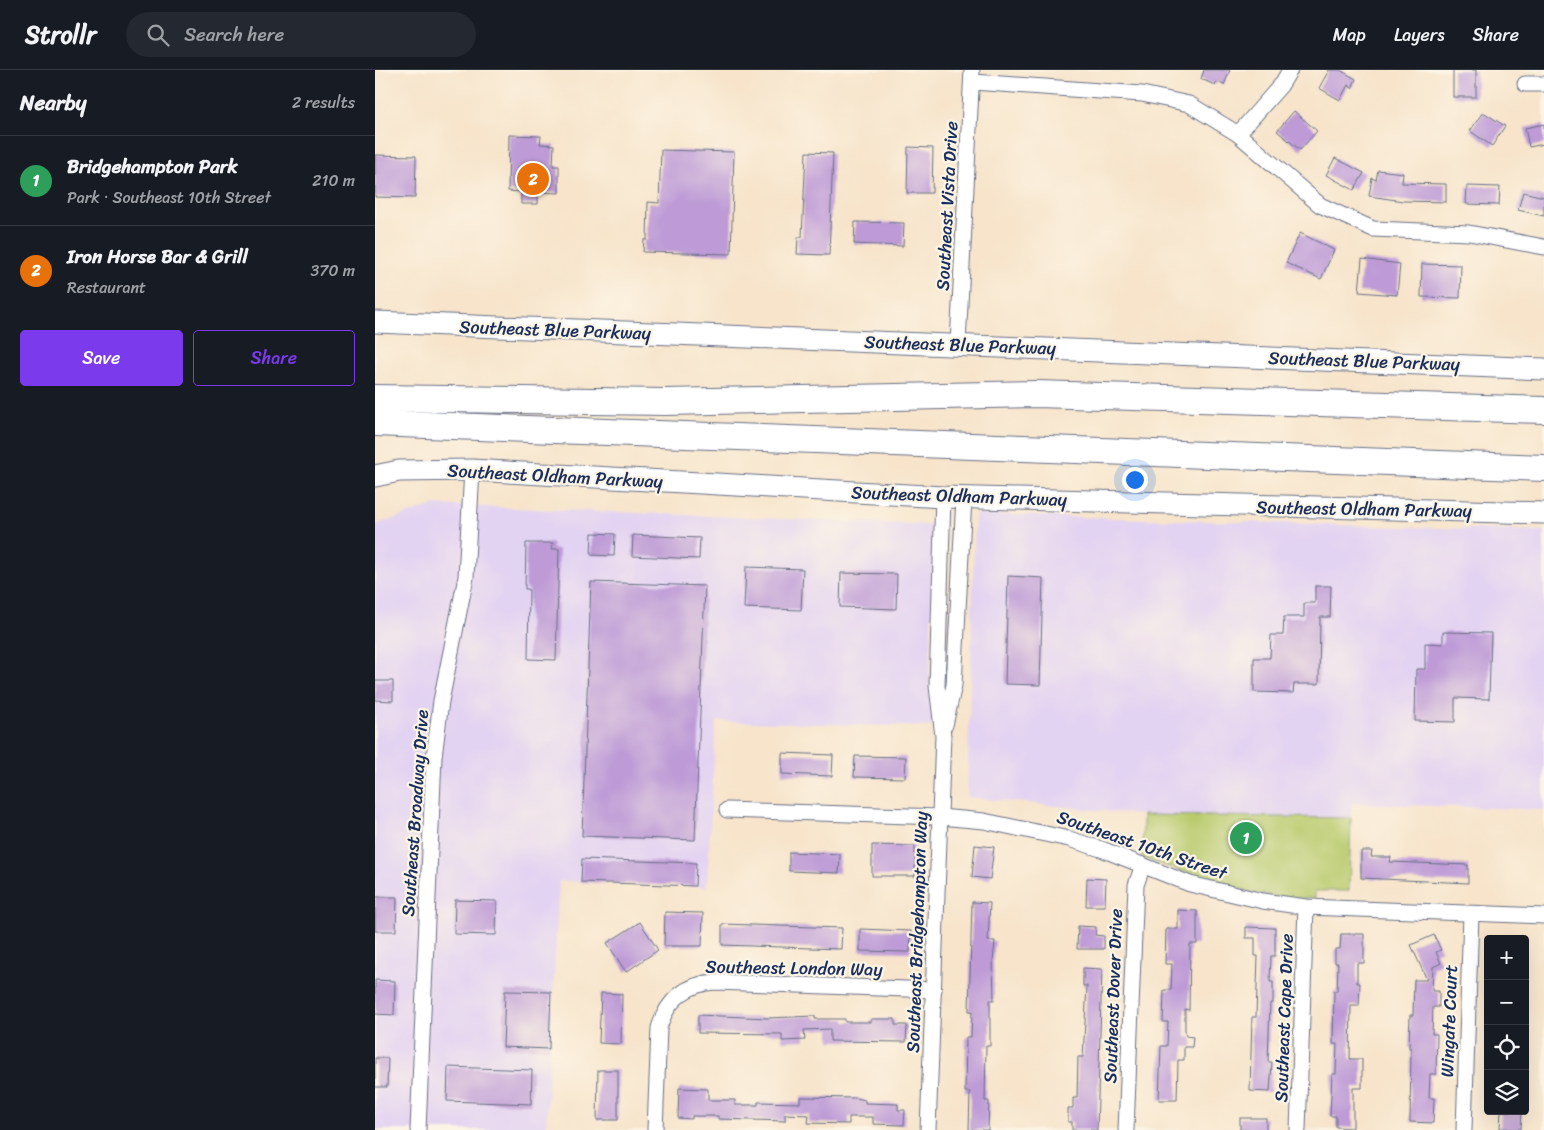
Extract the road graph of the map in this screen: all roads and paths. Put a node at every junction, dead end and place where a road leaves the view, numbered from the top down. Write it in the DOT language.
graph roads {
  1 [pos="1290,70"];
  2 [pos="972,76"];
  3 [pos="1525,84"];
  4 [pos="1544,84"];
  5 [pos="1238,134"];
  6 [pos="1544,247"];
  7 [pos="375,322"];
  8 [pos="958,344"];
  9 [pos="1544,369"];
  10 [pos="375,398"];
  11 [pos="1544,410"];
  12 [pos="375,423"];
  13 [pos="1544,468"];
  14 [pos="472,470"];
  15 [pos="375,476"];
  16 [pos="943,498"];
  17 [pos="963,498"];
  18 [pos="1544,513"];
  19 [pos="943,736"];
  20 [pos="727,810"];
  21 [pos="940,817"];
  22 [pos="1143,865"];
  23 [pos="1306,907"];
  24 [pos="1471,914"];
  25 [pos="1544,916"];
  26 [pos="934,990"];
  27 [pos="418,1130"];
  28 [pos="655,1130"];
  29 [pos="928,1130"];
  30 [pos="1126,1130"];
  31 [pos="1299,1130"];
  32 [pos="1464,1130"];
  1 -- 5 [label="street"];
  2 -- 5 [label="street"];
  2 -- 8 [label="street, Southeast Vista Drive"];
  3 -- 4 [label="street"];
  5 -- 6 [label="street"];
  7 -- 8 [label="street, Southeast Blue Parkway"];
  8 -- 9 [label="street, Southeast Blue Parkway"];
  10 -- 11 [label="highway"];
  12 -- 13 [label="highway"];
  14 -- 15 [label="street, Southeast Oldham Parkway"];
  14 -- 16 [label="street, Southeast Oldham Parkway"];
  14 -- 27 [label="street, Southeast Broadway Drive"];
  16 -- 17 [label="street, Southeast Oldham Parkway"];
  16 -- 19 [label="street, Southeast Bridgehampton Way"];
  17 -- 18 [label="street, Southeast Oldham Parkway"];
  17 -- 19 [label="street, Southeast Bridgehampton Way"];
  19 -- 21 [label="street, Southeast Bridgehampton Way"];
  20 -- 21 [label="street, Southeast 10th Street"];
  21 -- 22 [label="street, Southeast 10th Street"];
  21 -- 26 [label="street, Southeast Bridgehampton Way"];
  22 -- 23 [label="street, Southeast 10th Street"];
  22 -- 30 [label="street, Southeast Dover Drive"];
  23 -- 24 [label="street, Southeast 10th Street"];
  23 -- 31 [label="street, Southeast Cape Drive"];
  24 -- 25 [label="street, Southeast 10th Street"];
  24 -- 32 [label="street, Wingate Court"];
  26 -- 28 [label="street, Southeast London Way"];
  26 -- 29 [label="street, Southeast Bridgehampton Way"];
}
